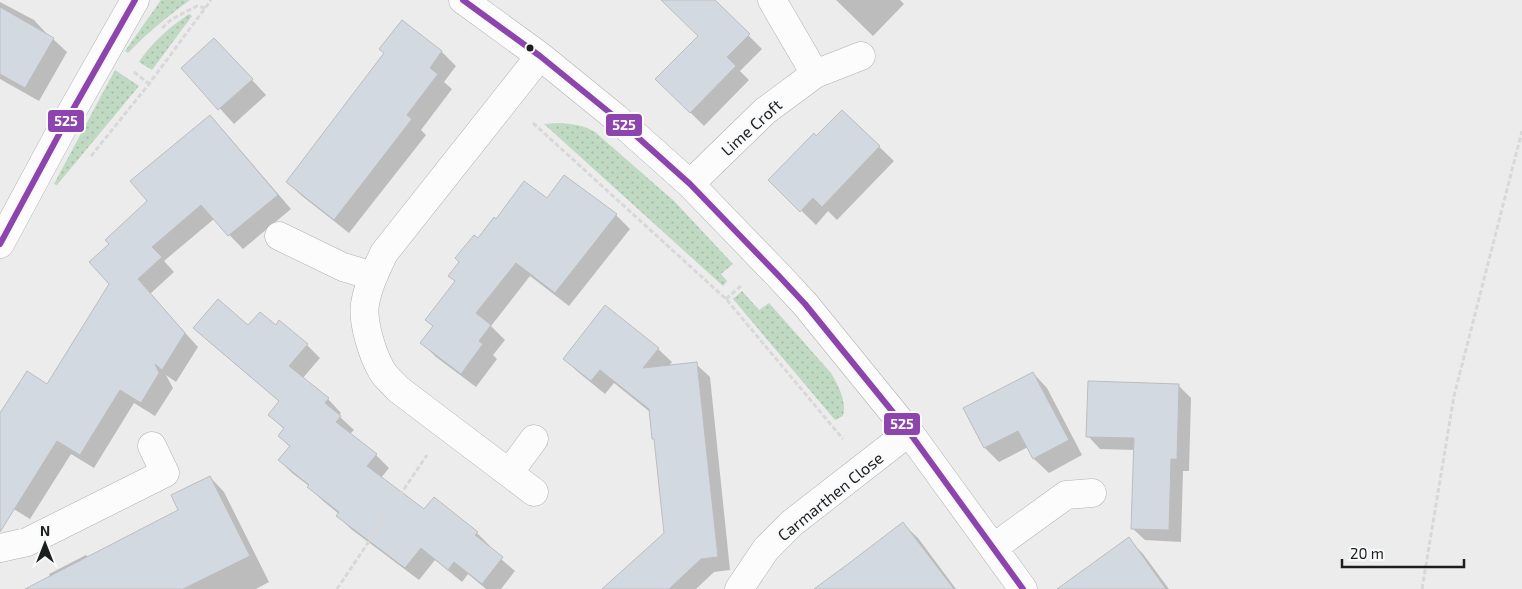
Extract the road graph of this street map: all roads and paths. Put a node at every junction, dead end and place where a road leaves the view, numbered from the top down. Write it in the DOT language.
graph roads {
  1 [pos="134,0"];
  2 [pos="211,0"];
  3 [pos="463,0"];
  4 [pos="772,0"];
  5 [pos="540,56"];
  6 [pos="862,56"];
  7 [pos="133,72"];
  8 [pos="814,74"];
  9 [pos="149,84"];
  10 [pos="506,98"];
  11 [pos="1522,131"];
  12 [pos="86,161"];
  13 [pos="690,184"];
  14 [pos="9,205"];
  15 [pos="278,236"];
  16 [pos="0,244"];
  17 [pos="373,276"];
  18 [pos="447,426"];
  19 [pos="909,432"];
  20 [pos="534,439"];
  21 [pos="152,446"];
  22 [pos="865,466"];
  23 [pos="509,473"];
  24 [pos="534,492"];
  25 [pos="1092,493"];
  26 [pos="0,548"];
  27 [pos="993,548"];
  28 [pos="337,589"];
  29 [pos="739,589"];
  30 [pos="1023,589"];
  31 [pos="1422,589"];
  1 -- 14 [label="street"];
  2 -- 9 [label="path"];
  3 -- 5 [label="street"];
  4 -- 8 [label="street"];
  5 -- 10 [label="street"];
  5 -- 13 [label="street"];
  6 -- 8 [label="street, Lime Croft"];
  7 -- 9 [label="path"];
  8 -- 13 [label="street, Lime Croft"];
  9 -- 12 [label="path"];
  10 -- 17 [label="street"];
  10 -- 22 [label="path"];
  11 -- 31 [label="path"];
  13 -- 19 [label="street"];
  14 -- 16 [label="street"];
  15 -- 17 [label="street"];
  17 -- 18 [label="street"];
  18 -- 23 [label="street"];
  18 -- 28 [label="path"];
  19 -- 22 [label="street, Carmarthen Close"];
  19 -- 27 [label="street"];
  20 -- 23 [label="street"];
  21 -- 26 [label="street"];
  22 -- 29 [label="street, Carmarthen Close"];
  23 -- 24 [label="street"];
  25 -- 27 [label="street"];
  27 -- 30 [label="street"];
}
